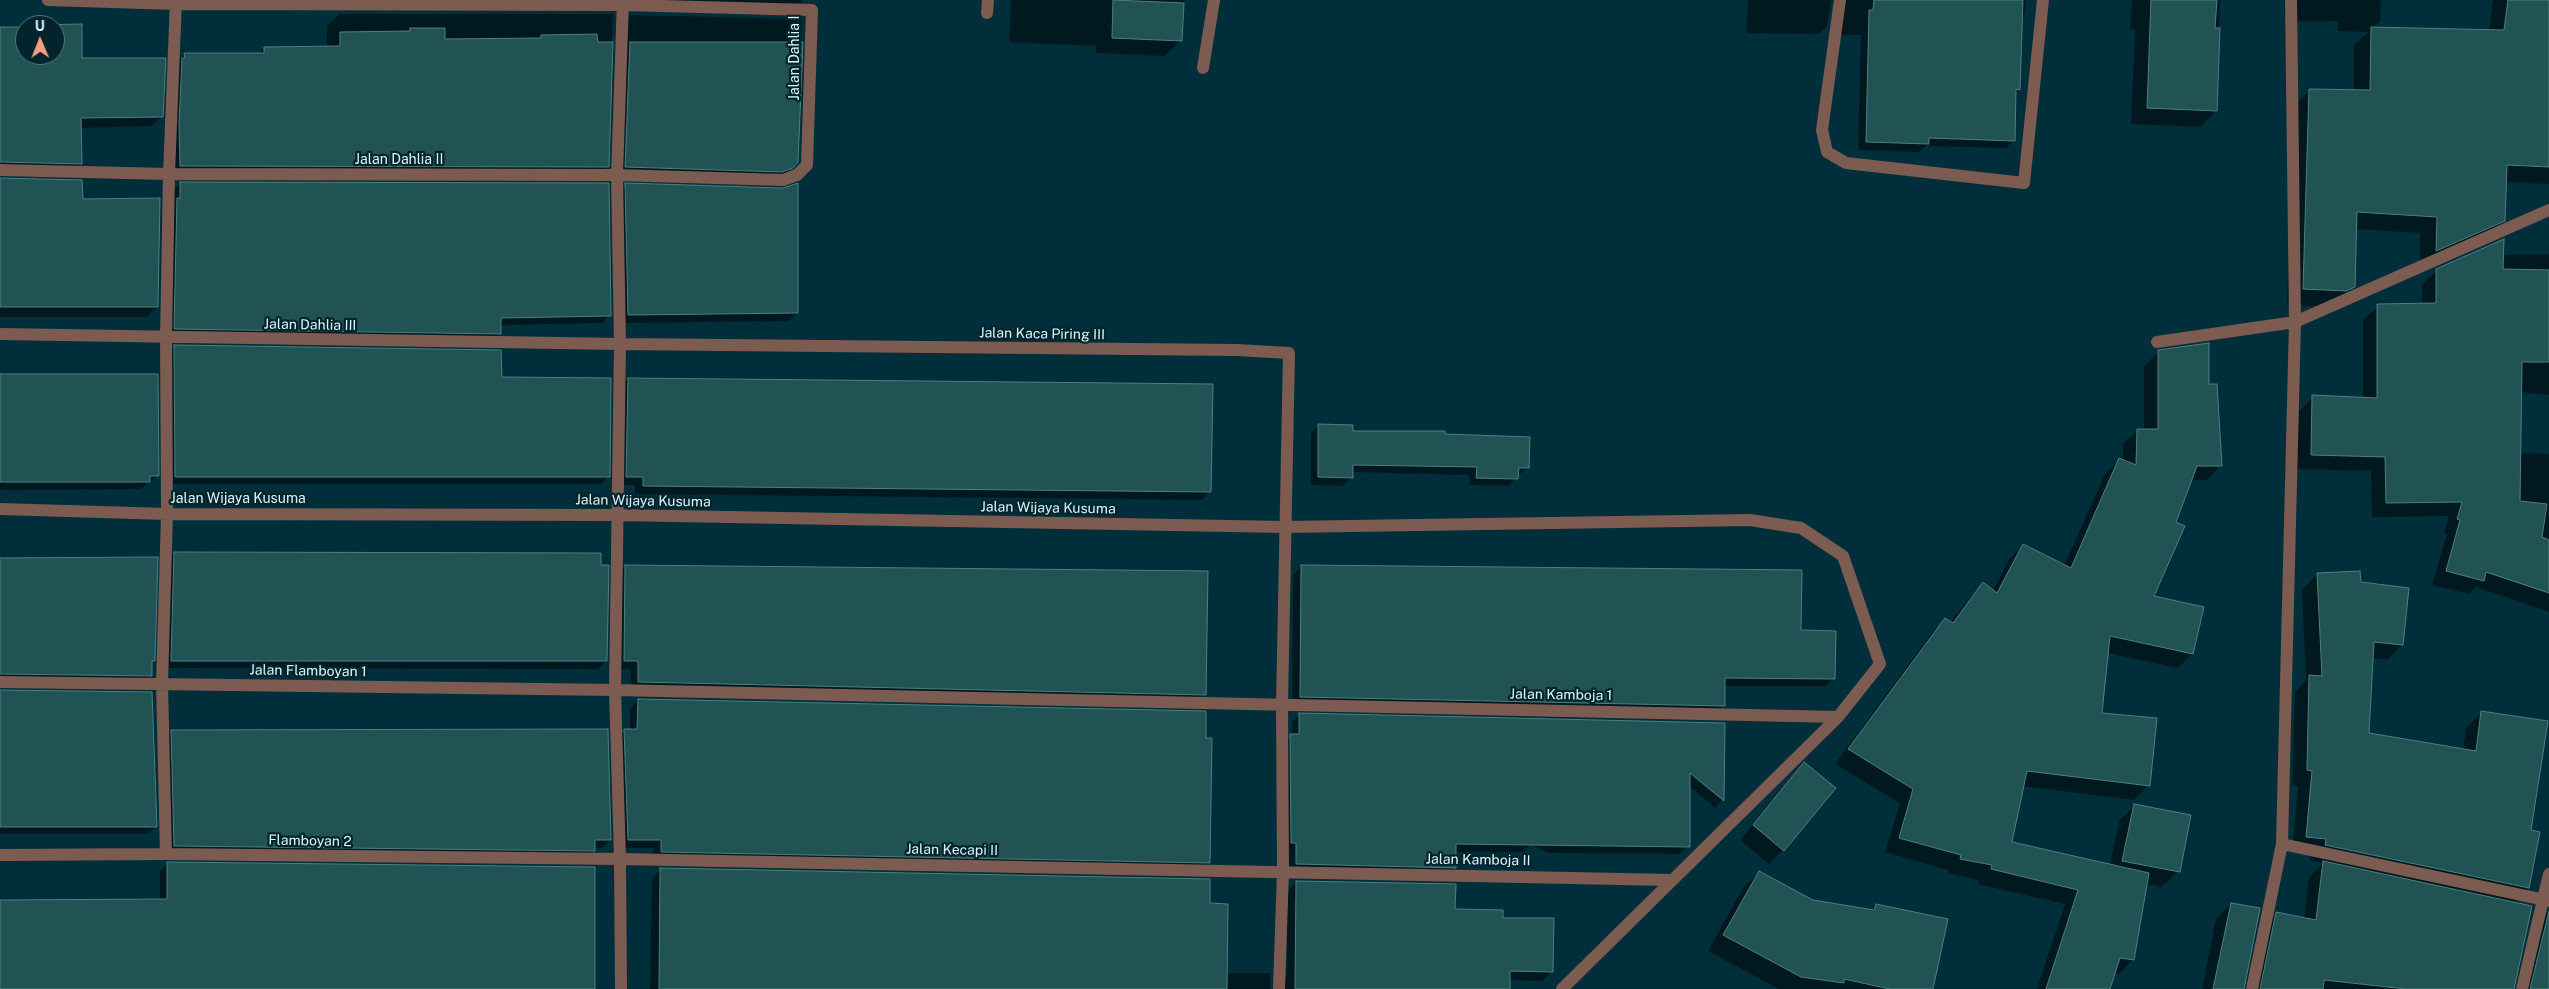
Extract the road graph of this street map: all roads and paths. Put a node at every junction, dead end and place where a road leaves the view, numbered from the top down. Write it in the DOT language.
graph roads {
  1 [pos="48,0"];
  2 [pos="1214,0"];
  3 [pos="1840,0"];
  4 [pos="2043,0"];
  5 [pos="2291,0"];
  6 [pos="176,2"];
  7 [pos="623,3"];
  8 [pos="1203,68"];
  9 [pos="0,170"];
  10 [pos="169,174"];
  11 [pos="617,175"];
  12 [pos="797,175"];
  13 [pos="2549,210"];
  14 [pos="2294,322"];
  15 [pos="0,334"];
  16 [pos="166,338"];
  17 [pos="2157,342"];
  18 [pos="620,344"];
  19 [pos="0,510"];
  20 [pos="166,514"];
  21 [pos="617,515"];
  22 [pos="1285,527"];
  23 [pos="0,682"];
  24 [pos="162,684"];
  25 [pos="615,690"];
  26 [pos="1282,703"];
  27 [pos="1838,717"];
  28 [pos="2282,844"];
  29 [pos="166,854"];
  30 [pos="0,855"];
  31 [pos="620,860"];
  32 [pos="1283,871"];
  33 [pos="2549,874"];
  34 [pos="1671,880"];
  35 [pos="2546,901"];
  36 [pos="621,989"];
  37 [pos="1279,989"];
  38 [pos="1562,989"];
  39 [pos="2252,989"];
  40 [pos="2522,989"];
  1 -- 6 [label="street, Jalan Dahlia I"];
  2 -- 8 [label="street"];
  3 -- 4 [label="street"];
  5 -- 14 [label="street"];
  6 -- 7 [label="street, Jalan Dahlia I"];
  6 -- 10 [label="street"];
  7 -- 11 [label="street"];
  7 -- 12 [label="street, Jalan Dahlia I"];
  9 -- 10 [label="street, Jalan Dahlia II"];
  10 -- 11 [label="street, Jalan Dahlia II"];
  10 -- 16 [label="street"];
  11 -- 12 [label="street, Jalan Dahlia II"];
  11 -- 18 [label="street"];
  13 -- 14 [label="street"];
  14 -- 17 [label="street"];
  14 -- 28 [label="street"];
  15 -- 16 [label="street, Jalan Dahlia III"];
  16 -- 18 [label="street, Jalan Dahlia III"];
  16 -- 20 [label="street"];
  18 -- 21 [label="street"];
  18 -- 22 [label="street, Jalan Kaca Piring III"];
  19 -- 20 [label="street, Jalan Wijaya Kusuma"];
  20 -- 21 [label="street, Jalan Wijaya Kusuma"];
  20 -- 24 [label="street"];
  21 -- 22 [label="street, Jalan Wijaya Kusuma"];
  21 -- 25 [label="street"];
  22 -- 26 [label="street"];
  22 -- 27 [label="street, Jalan Wijaya Kusuma"];
  23 -- 24 [label="street, Jalan Flamboyan 1"];
  24 -- 25 [label="street, Jalan Flamboyan 1"];
  24 -- 29 [label="street"];
  25 -- 26 [label="street, Jalan Flamboyan 1"];
  25 -- 31 [label="street"];
  26 -- 27 [label="street, Jalan Kamboja 1"];
  26 -- 32 [label="street"];
  27 -- 34 [label="street"];
  28 -- 35 [label="street"];
  28 -- 39 [label="street"];
  29 -- 30 [label="street, Flamboyan 2"];
  29 -- 31 [label="street, Flamboyan 2"];
  31 -- 32 [label="street, Jalan Kecapi II"];
  31 -- 36 [label="street"];
  32 -- 34 [label="street, Jalan Kamboja II"];
  32 -- 37 [label="street"];
  33 -- 35 [label="street"];
  34 -- 38 [label="street"];
  35 -- 40 [label="street"];
}
